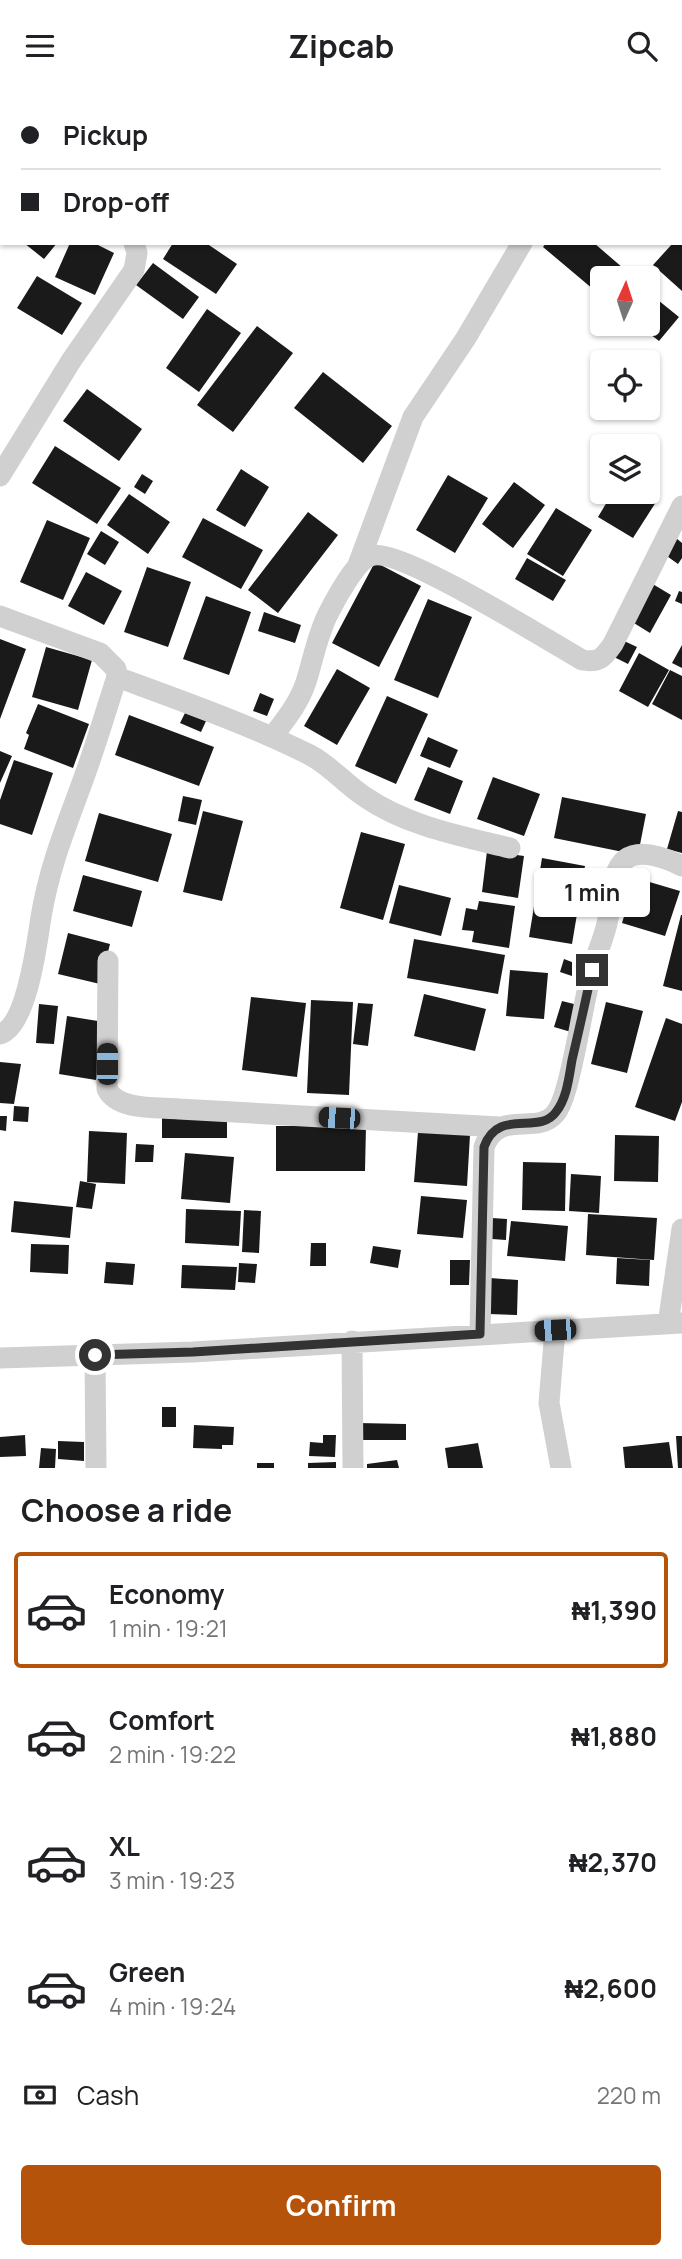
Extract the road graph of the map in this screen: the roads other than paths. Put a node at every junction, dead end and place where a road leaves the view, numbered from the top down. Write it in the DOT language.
graph roads {
  1 [pos="135,245"];
  2 [pos="521,245"];
  3 [pos="0,476"];
  4 [pos="682,506"];
  5 [pos="358,565"];
  6 [pos="0,617"];
  7 [pos="117,677"];
  8 [pos="273,736"];
  9 [pos="510,848"];
  10 [pos="682,866"];
  11 [pos="108,961"];
  12 [pos="0,1034"];
  13 [pos="499,1127"];
  14 [pos="682,1229"];
  15 [pos="675,1324"];
  16 [pos="555,1330"];
  17 [pos="480,1334"];
  18 [pos="352,1341"];
  19 [pos="95,1355"];
  20 [pos="0,1358"];
  21 [pos="96,1468"];
  22 [pos="353,1468"];
  23 [pos="561,1468"];
  1 -- 3 [label="street"];
  2 -- 5 [label="street"];
  4 -- 5 [label="street"];
  5 -- 8 [label="street"];
  6 -- 7 [label="street"];
  7 -- 8 [label="street"];
  7 -- 12 [label="street"];
  8 -- 9 [label="street"];
  10 -- 13 [label="street"];
  11 -- 13 [label="street"];
  13 -- 17 [label="street"];
  14 -- 15 [label="street"];
  15 -- 16 [label="street"];
  16 -- 17 [label="street"];
  16 -- 23 [label="street"];
  17 -- 18 [label="street"];
  18 -- 19 [label="street"];
  18 -- 22 [label="street"];
  19 -- 20 [label="street"];
  19 -- 21 [label="street"];
}
